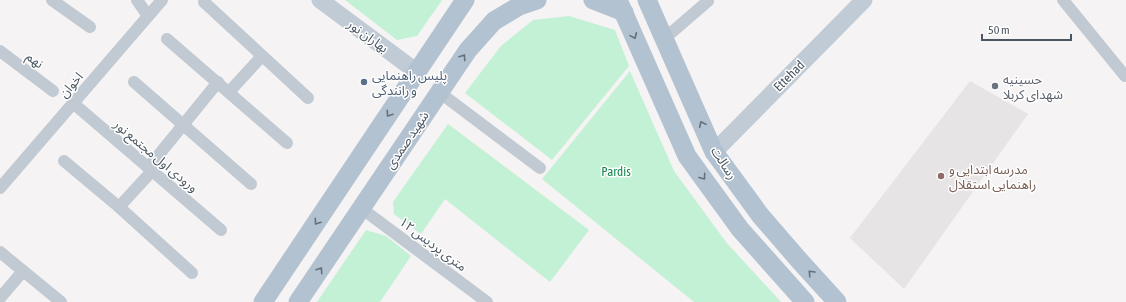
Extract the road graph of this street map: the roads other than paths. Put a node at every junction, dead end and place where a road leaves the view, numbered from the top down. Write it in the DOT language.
graph roads {
  1 [pos="52,0"];
  2 [pos="137,0"];
  3 [pos="162,0"];
  4 [pos="320,0"];
  5 [pos="465,0"];
  6 [pos="537,0"];
  7 [pos="593,0"];
  8 [pos="647,0"];
  9 [pos="864,0"];
  10 [pos="1063,0"];
  11 [pos="708,1"];
  12 [pos="204,2"];
  13 [pos="621,6"];
  14 [pos="148,16"];
  15 [pos="90,27"];
  16 [pos="167,39"];
  17 [pos="664,39"];
  18 [pos="0,51"];
  19 [pos="262,56"];
  20 [pos="417,72"];
  21 [pos="1125,76"];
  22 [pos="134,82"];
  23 [pos="218,82"];
  24 [pos="53,91"];
  25 [pos="229,92"];
  26 [pos="440,92"];
  27 [pos="308,98"];
  28 [pos="73,103"];
  29 [pos="184,125"];
  30 [pos="287,143"];
  31 [pos="714,152"];
  32 [pos="64,162"];
  33 [pos="540,168"];
  34 [pos="150,170"];
  35 [pos="251,184"];
  36 [pos="0,188"];
  37 [pos="119,207"];
  38 [pos="361,208"];
  39 [pos="221,230"];
  40 [pos="0,252"];
  41 [pos="23,271"];
  42 [pos="192,273"];
  43 [pos="0,298"];
  44 [pos="61,302"];
  45 [pos="263,302"];
  46 [pos="298,302"];
  47 [pos="488,302"];
  48 [pos="805,302"];
  49 [pos="837,302"];
  1 -- 15 [label="street"];
  2 -- 14 [label="street"];
  3 -- 14 [label="street, اخوان"];
  4 -- 20 [label="main road, بهاران نور"];
  5 -- 20 [label="main road"];
  26 -- 6 [label="main road, شهید صمدی, one-way"];
  7 -- 13 [label="main road"];
  8 -- 17 [label="main road, رسالت"];
  9 -- 31 [label="main road, Ettehad"];
  10 -- 21 [label="street"];
  11 -- 17 [label="street"];
  12 -- 19 [label="street"];
  13 -- 48 [label="main road, رسالت, one-way"];
  14 -- 28 [label="street, اخوان"];
  16 -- 23 [label="street"];
  31 -- 17 [label="main road, رسالت, one-way"];
  18 -- 24 [label="street, نهم"];
  19 -- 25 [label="street"];
  19 -- 27 [label="street"];
  20 -- 45 [label="main road, one-way"];
  22 -- 29 [label="street"];
  23 -- 25 [label="street"];
  23 -- 29 [label="street"];
  25 -- 30 [label="street"];
  26 -- 33 [label="street"];
  26 -- 38 [label="main road, شهید صمدی"];
  28 -- 34 [label="street, ورودی اول مجتمع نور"];
  28 -- 36 [label="street, اخوان"];
  29 -- 34 [label="street"];
  29 -- 35 [label="street"];
  49 -- 31 [label="main road, رسالت, one-way"];
  32 -- 37 [label="street"];
  34 -- 37 [label="street"];
  34 -- 39 [label="street, ورودی اول مجتمع نور"];
  37 -- 42 [label="street"];
  46 -- 38 [label="main road, شهید صمدی, one-way"];
  38 -- 47 [label="street, ۱۲ متری پردیس"];
  40 -- 41 [label="street"];
  41 -- 43 [label="street"];
  41 -- 44 [label="street"];
}
